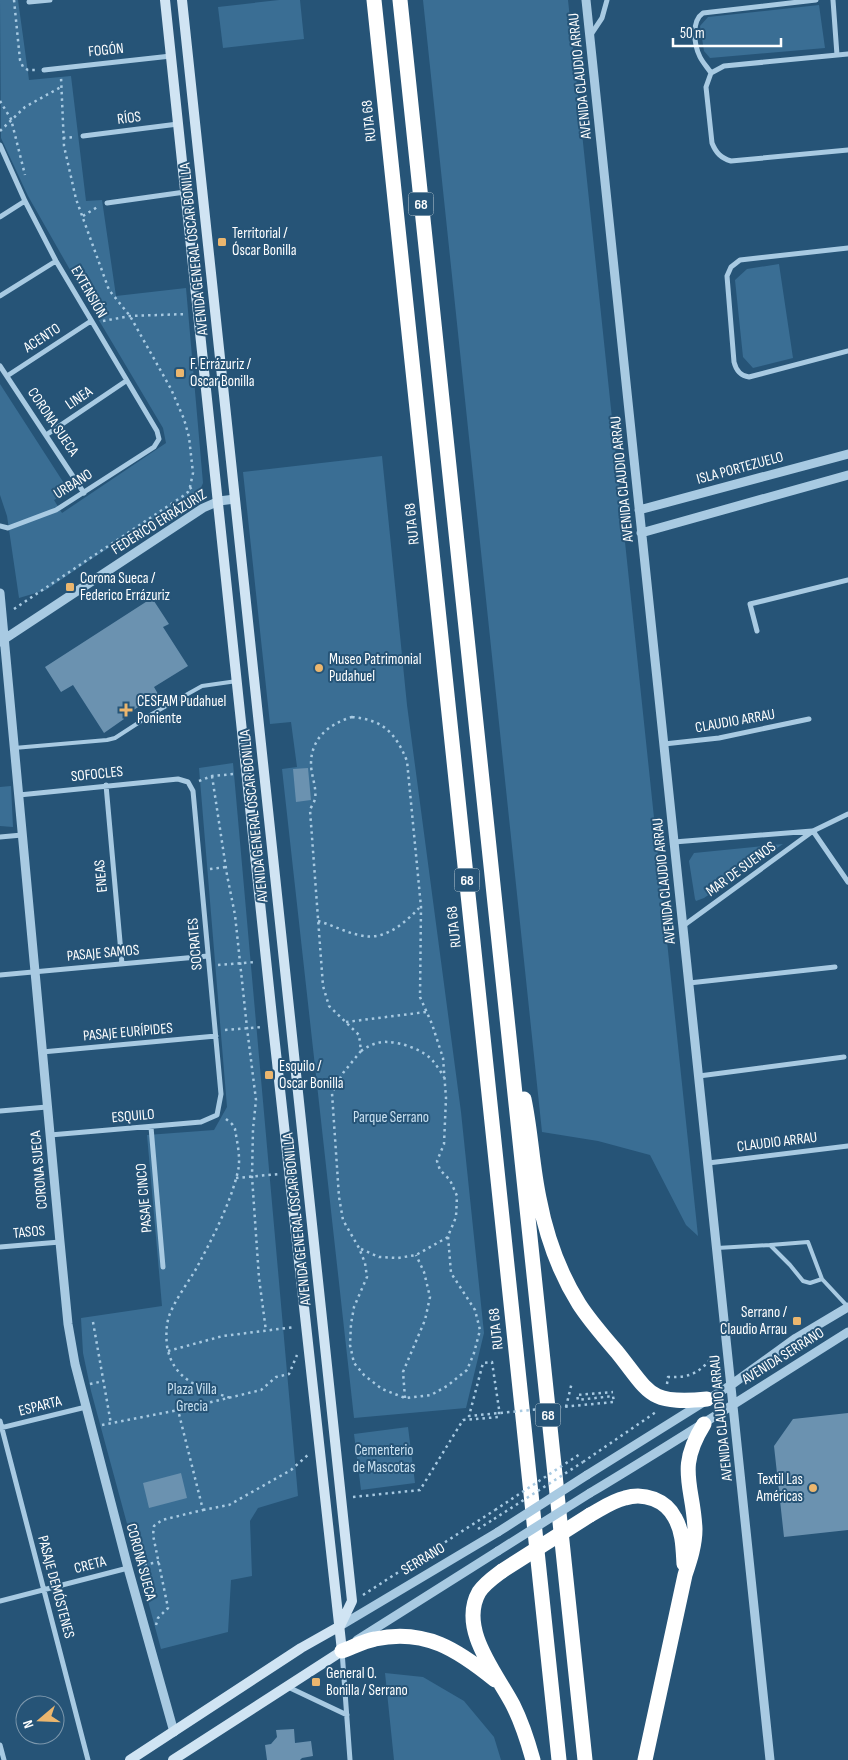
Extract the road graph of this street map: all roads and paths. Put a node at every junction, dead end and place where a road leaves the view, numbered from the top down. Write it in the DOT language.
graph roads {
  1 [pos="14,0"];
  2 [pos="50,0"];
  3 [pos="165,0"];
  4 [pos="182,0"];
  5 [pos="374,0"];
  6 [pos="400,0"];
  7 [pos="586,0"];
  8 [pos="607,0"];
  9 [pos="816,0"];
  10 [pos="833,0"];
  11 [pos="29,2"];
  12 [pos="590,36"];
  13 [pos="848,54"];
  14 [pos="837,55"];
  15 [pos="171,56"];
  16 [pos="44,70"];
  17 [pos="711,73"];
  18 [pos="61,87"];
  19 [pos="0,101"];
  20 [pos="11,119"];
  21 [pos="178,124"];
  22 [pos="0,131"];
  23 [pos="83,136"];
  24 [pos="0,145"];
  25 [pos="848,150"];
  26 [pos="26,180"];
  27 [pos="186,192"];
  28 [pos="25,201"];
  29 [pos="107,203"];
  30 [pos="83,216"];
  31 [pos="0,217"];
  32 [pos="848,248"];
  33 [pos="56,261"];
  34 [pos="0,296"];
  35 [pos="198,314"];
  36 [pos="91,321"];
  37 [pos="101,321"];
  38 [pos="848,351"];
  39 [pos="0,366"];
  40 [pos="7,376"];
  41 [pos="126,381"];
  42 [pos="46,436"];
  43 [pos="154,447"];
  44 [pos="848,454"];
  45 [pos="848,475"];
  46 [pos="84,493"];
  47 [pos="235,499"];
  48 [pos="219,501"];
  49 [pos="639,510"];
  50 [pos="0,526"];
  51 [pos="641,533"];
  52 [pos="848,580"];
  53 [pos="0,594"];
  54 [pos="757,631"];
  55 [pos="2,641"];
  56 [pos="237,681"];
  57 [pos="809,719"];
  58 [pos="664,744"];
  59 [pos="14,748"];
  60 [pos="239,774"];
  61 [pos="212,776"];
  62 [pos="106,785"];
  63 [pos="190,785"];
  64 [pos="19,795"];
  65 [pos="848,814"];
  66 [pos="813,831"];
  67 [pos="22,835"];
  68 [pos="0,837"];
  69 [pos="674,842"];
  70 [pos="226,867"];
  71 [pos="201,870"];
  72 [pos="848,882"];
  73 [pos="420,907"];
  74 [pos="318,921"];
  75 [pos="683,926"];
  76 [pos="208,956"];
  77 [pos="262,961"];
  78 [pos="241,963"];
  79 [pos="122,964"];
  80 [pos="209,966"];
  81 [pos="834,967"];
  82 [pos="35,972"];
  83 [pos="0,975"];
  84 [pos="689,983"];
  85 [pos="427,1012"];
  86 [pos="508,1019"];
  87 [pos="346,1022"];
  88 [pos="268,1026"];
  89 [pos="247,1028"];
  90 [pos="216,1033"];
  91 [pos="361,1051"];
  92 [pos="42,1052"];
  93 [pos="844,1057"];
  94 [pos="699,1076"];
  95 [pos="444,1078"];
  96 [pos="47,1107"];
  97 [pos="0,1111"];
  98 [pos="217,1115"];
  99 [pos="150,1127"];
  100 [pos="50,1135"];
  101 [pos="848,1146"];
  102 [pos="708,1163"];
  103 [pos="278,1174"];
  104 [pos="252,1177"];
  105 [pos="236,1178"];
  106 [pos="448,1236"];
  107 [pos="60,1242"];
  108 [pos="770,1244"];
  109 [pos="0,1247"];
  110 [pos="359,1248"];
  111 [pos="717,1248"];
  112 [pos="416,1255"];
  113 [pos="163,1266"];
  114 [pos="822,1279"];
  115 [pos="848,1307"];
  116 [pos="93,1322"];
  117 [pos="306,1326"];
  118 [pos="266,1331"];
  119 [pos="848,1332"];
  120 [pos="309,1346"];
  121 [pos="168,1351"];
  122 [pos="572,1382"];
  123 [pos="731,1385"];
  124 [pos="613,1392"];
  125 [pos="231,1398"];
  126 [pos="405,1398"];
  127 [pos="707,1399"];
  128 [pos="733,1405"];
  129 [pos="566,1406"];
  130 [pos="86,1407"];
  131 [pos="178,1410"];
  132 [pos="0,1420"];
  133 [pos="111,1424"];
  134 [pos="704,1424"];
  135 [pos="91,1426"];
  136 [pos="1,1428"];
  137 [pos="320,1451"];
  138 [pos="580,1454"];
  139 [pos="583,1462"];
  140 [pos="341,1498"];
  141 [pos="204,1510"];
  142 [pos="494,1519"];
  143 [pos="159,1562"];
  144 [pos="128,1568"];
  145 [pos="685,1575"];
  146 [pos="44,1590"];
  147 [pos="368,1592"];
  148 [pos="0,1601"];
  149 [pos="340,1626"];
  150 [pos="146,1635"];
  151 [pos="342,1651"];
  152 [pos="502,1685"];
  153 [pos="288,1687"];
  154 [pos="347,1715"];
  155 [pos="174,1732"];
  156 [pos="0,1745"];
  157 [pos="4,1760"];
  158 [pos="88,1760"];
  159 [pos="130,1760"];
  160 [pos="173,1760"];
  161 [pos="350,1760"];
  162 [pos="533,1760"];
  163 [pos="559,1760"];
  164 [pos="585,1760"];
  165 [pos="645,1760"];
  166 [pos="770,1760"];
  1 -- 16 [label="path"];
  2 -- 11 [label="street"];
  3 -- 15 [label="main road, AVENIDA GENERAL ÓSCAR BONILLA"];
  4 -- 47 [label="main road, AVENIDA GENERAL ÓSCAR BONILLA"];
  5 -- 163 [label="highway, RUTA 68 / 68"];
  6 -- 86 [label="highway, 68"];
  7 -- 12 [label="street, AVENIDA CLAUDIO ARRAU"];
  8 -- 12 [label="street"];
  9 -- 17 [label="street"];
  10 -- 14 [label="street"];
  12 -- 49 [label="street, AVENIDA CLAUDIO ARRAU"];
  13 -- 14 [label="street"];
  14 -- 17 [label="street"];
  15 -- 16 [label="street, FOGÓN"];
  15 -- 21 [label="main road, AVENIDA GENERAL ÓSCAR BONILLA"];
  17 -- 25 [label="street"];
  18 -- 20 [label="path"];
  19 -- 20 [label="path"];
  20 -- 22 [label="path"];
  20 -- 26 [label="path"];
  21 -- 23 [label="street, RÍOS"];
  21 -- 27 [label="main road, AVENIDA GENERAL ÓSCAR BONILLA"];
  24 -- 28 [label="street, EXTENSIÓN"];
  27 -- 29 [label="street"];
  27 -- 35 [label="main road, AVENIDA GENERAL ÓSCAR BONILLA"];
  28 -- 31 [label="street"];
  28 -- 33 [label="street, EXTENSIÓN"];
  29 -- 30 [label="path"];
  32 -- 38 [label="street"];
  33 -- 34 [label="street"];
  33 -- 36 [label="street, EXTENSIÓN"];
  35 -- 37 [label="path"];
  35 -- 48 [label="main road, AVENIDA GENERAL ÓSCAR BONILLA"];
  36 -- 40 [label="street, ACENTO"];
  36 -- 41 [label="street, EXTENSIÓN"];
  39 -- 40 [label="street, CORONA SUECA"];
  40 -- 42 [label="street, CORONA SUECA"];
  41 -- 42 [label="street, LINEA"];
  41 -- 43 [label="street, EXTENSIÓN"];
  42 -- 46 [label="street, CORONA SUECA"];
  43 -- 46 [label="street, URBANO"];
  44 -- 49 [label="street, ISLA PORTEZUELO"];
  45 -- 51 [label="street"];
  46 -- 50 [label="street, URBANO"];
  47 -- 48 [label="street, FEDERICO ERRÁZURIZ"];
  47 -- 140 [label="main road, AVENIDA GENERAL ÓSCAR BONILLA"];
  48 -- 55 [label="street, FEDERICO ERRÁZURIZ"];
  48 -- 56 [label="main road, AVENIDA GENERAL ÓSCAR BONILLA"];
  49 -- 51 [label="street, AVENIDA CLAUDIO ARRAU"];
  51 -- 58 [label="street, AVENIDA CLAUDIO ARRAU"];
  52 -- 54 [label="street"];
  53 -- 55 [label="street, CORONA SUECA"];
  55 -- 59 [label="street, CORONA SUECA"];
  56 -- 59 [label="lane"];
  56 -- 117 [label="main road, AVENIDA GENERAL ÓSCAR BONILLA"];
  57 -- 58 [label="street, CLAUDIO ARRAU"];
  58 -- 69 [label="street, AVENIDA CLAUDIO ARRAU"];
  59 -- 64 [label="street, CORONA SUECA"];
  60 -- 61 [label="path"];
  61 -- 63 [label="path"];
  61 -- 70 [label="path"];
  62 -- 63 [label="street, SOFOCLES"];
  62 -- 64 [label="street, SOFOCLES"];
  62 -- 79 [label="street, ENEAS"];
  63 -- 71 [label="street, SOCRATES"];
  64 -- 67 [label="street, CORONA SUECA"];
  65 -- 66 [label="street, MAR DE SUENOS"];
  66 -- 69 [label="street, MAR DE SUENOS"];
  66 -- 72 [label="street"];
  66 -- 75 [label="street, MAR DE SUENOS"];
  67 -- 68 [label="street"];
  67 -- 82 [label="street, CORONA SUECA"];
  69 -- 75 [label="street, AVENIDA CLAUDIO ARRAU"];
  70 -- 71 [label="path"];
  70 -- 78 [label="path"];
  71 -- 76 [label="street, SOCRATES"];
  73 -- 74 [label="path"];
  73 -- 74 [label="path"];
  73 -- 85 [label="path"];
  74 -- 87 [label="path"];
  75 -- 84 [label="street, AVENIDA CLAUDIO ARRAU"];
  76 -- 79 [label="street, PASAJE SAMOS"];
  76 -- 80 [label="street, SOCRATES"];
  77 -- 78 [label="path"];
  78 -- 80 [label="path"];
  78 -- 89 [label="path"];
  79 -- 82 [label="street, PASAJE SAMOS"];
  80 -- 90 [label="street, SOCRATES"];
  81 -- 84 [label="street"];
  82 -- 83 [label="street, PASAJE SAMOS"];
  82 -- 92 [label="street, CORONA SUECA"];
  84 -- 94 [label="street, AVENIDA CLAUDIO ARRAU"];
  85 -- 87 [label="path"];
  85 -- 95 [label="path"];
  86 -- 127 [label="highway"];
  86 -- 164 [label="highway, 68"];
  87 -- 91 [label="path"];
  88 -- 89 [label="path"];
  89 -- 90 [label="path"];
  89 -- 104 [label="path"];
  90 -- 92 [label="street, PASAJE EURÍPIDES"];
  90 -- 98 [label="street, SOCRATES"];
  91 -- 95 [label="path"];
  91 -- 110 [label="path"];
  92 -- 96 [label="street, CORONA SUECA"];
  93 -- 94 [label="street"];
  94 -- 102 [label="street, AVENIDA CLAUDIO ARRAU"];
  95 -- 106 [label="path"];
  96 -- 97 [label="street"];
  96 -- 100 [label="street, CORONA SUECA"];
  98 -- 99 [label="street, ESQUILO"];
  98 -- 105 [label="path"];
  99 -- 100 [label="street, ESQUILO"];
  99 -- 113 [label="street, PASAJE CINCO"];
  100 -- 107 [label="street, CORONA SUECA"];
  101 -- 102 [label="street, CLAUDIO ARRAU"];
  102 -- 111 [label="street, AVENIDA CLAUDIO ARRAU"];
  103 -- 104 [label="path"];
  104 -- 105 [label="path"];
  104 -- 118 [label="path"];
  105 -- 121 [label="path"];
  106 -- 112 [label="path"];
  106 -- 126 [label="path"];
  107 -- 109 [label="street, TASOS"];
  107 -- 130 [label="street, CORONA SUECA"];
  108 -- 111 [label="lane"];
  108 -- 114 [label="lane"];
  108 -- 114 [label="lane"];
  110 -- 112 [label="path"];
  110 -- 126 [label="path"];
  111 -- 123 [label="street, AVENIDA CLAUDIO ARRAU"];
  112 -- 126 [label="path"];
  114 -- 115 [label="lane"];
  115 -- 123 [label="street, AVENIDA SERRANO"];
  116 -- 133 [label="path"];
  117 -- 118 [label="path"];
  117 -- 120 [label="main road, AVENIDA GENERAL ÓSCAR BONILLA"];
  118 -- 121 [label="path"];
  119 -- 128 [label="street, AVENIDA SERRANO"];
  120 -- 125 [label="path"];
  120 -- 137 [label="main road, AVENIDA GENERAL ÓSCAR BONILLA"];
  121 -- 125 [label="path"];
  122 -- 129 [label="path"];
  123 -- 127 [label="street, SERRANO"];
  123 -- 128 [label="street, AVENIDA CLAUDIO ARRAU"];
  124 -- 129 [label="path, bridge"];
  125 -- 131 [label="path"];
  127 -- 149 [label="street, SERRANO, bridge"];
  128 -- 134 [label="street"];
  128 -- 166 [label="street, AVENIDA CLAUDIO ARRAU"];
  129 -- 140 [label="path, bridge"];
  130 -- 135 [label="street, CORONA SUECA"];
  130 -- 136 [label="street, ESPARTA"];
  131 -- 133 [label="path"];
  131 -- 141 [label="path"];
  132 -- 136 [label="street, PASAJE DEMÓSTENES"];
  133 -- 135 [label="path"];
  134 -- 145 [label="highway"];
  134 -- 151 [label="street, bridge"];
  135 -- 144 [label="street, CORONA SUECA"];
  136 -- 146 [label="street, PASAJE DEMÓSTENES"];
  137 -- 141 [label="path"];
  137 -- 149 [label="main road, AVENIDA GENERAL ÓSCAR BONILLA"];
  138 -- 147 [label="path, bridge"];
  139 -- 142 [label="path, bridge"];
  140 -- 149 [label="main road, AVENIDA GENERAL ÓSCAR BONILLA"];
  141 -- 143 [label="path"];
  143 -- 144 [label="path"];
  143 -- 150 [label="path"];
  144 -- 146 [label="street, CRETA"];
  144 -- 150 [label="street, CORONA SUECA"];
  145 -- 152 [label="highway, bridge"];
  145 -- 165 [label="highway"];
  146 -- 148 [label="street, CRETA"];
  146 -- 158 [label="street, PASAJE DEMÓSTENES"];
  149 -- 151 [label="main road, AVENIDA GENERAL ÓSCAR BONILLA"];
  149 -- 155 [label="main road, SERRANO"];
  150 -- 155 [label="street, CORONA SUECA"];
  151 -- 152 [label="highway"];
  151 -- 153 [label="main road"];
  151 -- 154 [label="street, AVENIDA GENERAL ÓSCAR BONILLA"];
  152 -- 162 [label="highway"];
  153 -- 154 [label="street"];
  153 -- 160 [label="main road"];
  154 -- 161 [label="street, AVENIDA GENERAL ÓSCAR BONILLA"];
  155 -- 159 [label="main road, SERRANO"];
  156 -- 157 [label="street"];
}
